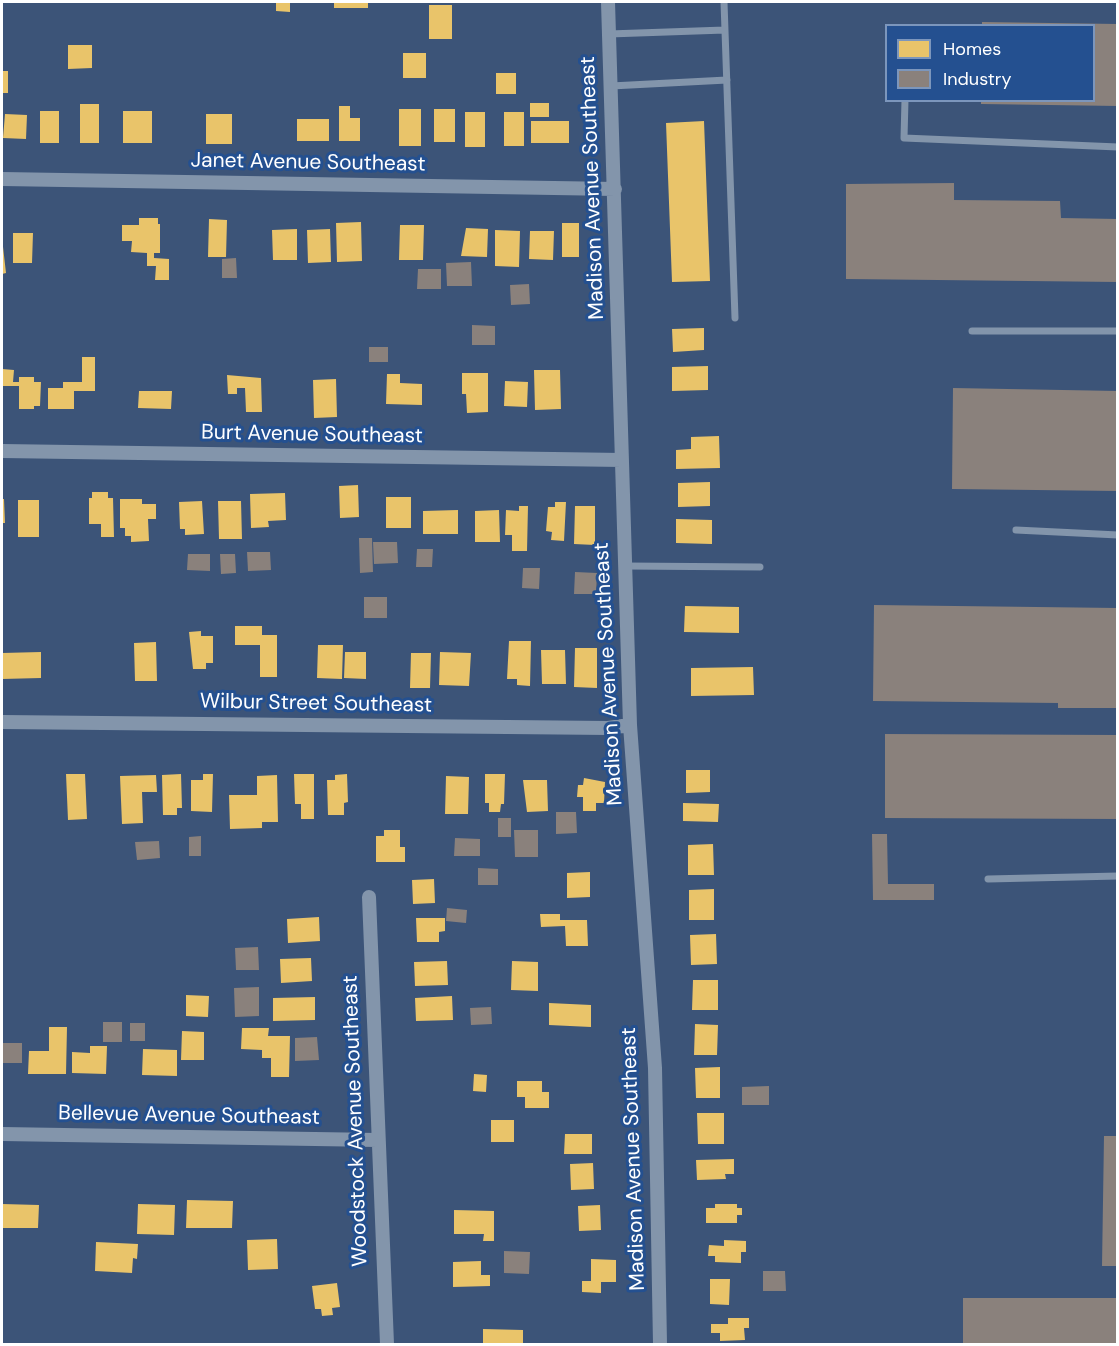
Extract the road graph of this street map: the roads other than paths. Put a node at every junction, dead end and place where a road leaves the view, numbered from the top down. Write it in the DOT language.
graph roads {
  1 [pos="608,2"];
  2 [pos="724,2"];
  3 [pos="725,30"];
  4 [pos="609,34"];
  5 [pos="727,80"];
  6 [pos="611,86"];
  7 [pos="904,102"];
  8 [pos="1118,147"];
  9 [pos="2,179"];
  10 [pos="615,189"];
  11 [pos="735,318"];
  12 [pos="972,331"];
  13 [pos="1118,332"];
  14 [pos="2,451"];
  15 [pos="622,460"];
  16 [pos="1016,530"];
  17 [pos="1118,535"];
  18 [pos="625,566"];
  19 [pos="760,567"];
  20 [pos="2,722"];
  21 [pos="630,725"];
  22 [pos="1118,876"];
  23 [pos="988,879"];
  24 [pos="369,897"];
  25 [pos="2,1134"];
  26 [pos="377,1140"];
  27 [pos="387,1344"];
  28 [pos="660,1344"];
  1 -- 4 [label="street, Madison Avenue Southeast"];
  2 -- 3 [label="lane"];
  3 -- 4 [label="lane"];
  3 -- 5 [label="lane"];
  4 -- 6 [label="street, Madison Avenue Southeast"];
  5 -- 6 [label="lane"];
  5 -- 11 [label="lane"];
  6 -- 10 [label="street, Madison Avenue Southeast"];
  7 -- 8 [label="lane"];
  9 -- 10 [label="street, Janet Avenue Southeast"];
  10 -- 15 [label="street, Madison Avenue Southeast"];
  12 -- 13 [label="lane"];
  14 -- 15 [label="street, Burt Avenue Southeast"];
  15 -- 18 [label="street, Madison Avenue Southeast"];
  16 -- 17 [label="lane"];
  18 -- 19 [label="lane"];
  18 -- 21 [label="street, Madison Avenue Southeast"];
  20 -- 21 [label="street, Wilbur Street Southeast"];
  21 -- 28 [label="street, Madison Avenue Southeast"];
  22 -- 23 [label="lane"];
  24 -- 26 [label="street, Woodstock Avenue Southeast"];
  25 -- 26 [label="street, Bellevue Avenue Southeast"];
  26 -- 27 [label="street, Woodstock Avenue Southeast"];
}
